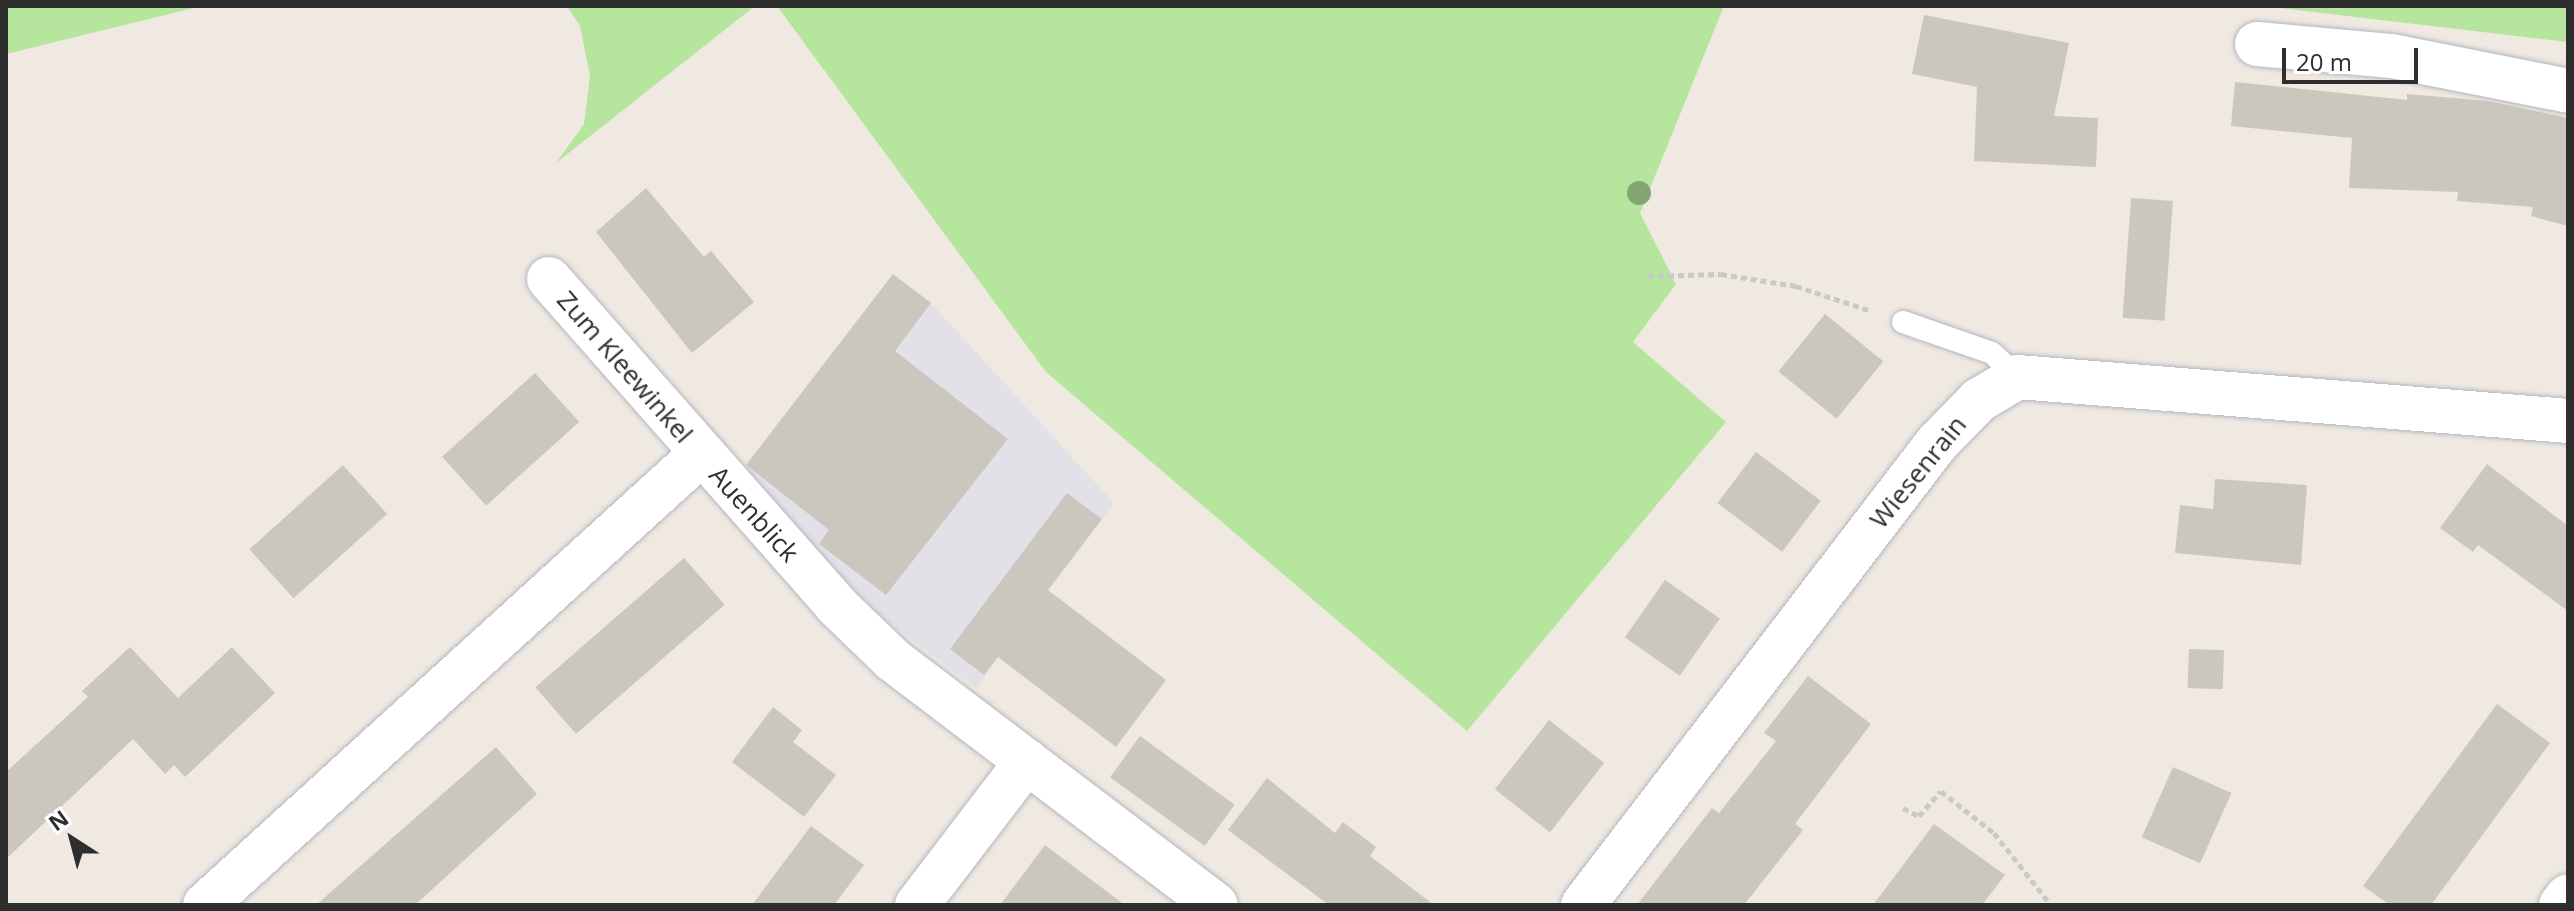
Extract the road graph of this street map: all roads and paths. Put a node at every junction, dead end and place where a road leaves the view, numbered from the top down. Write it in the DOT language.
graph roads {
  1 [pos="2257,44"];
  2 [pos="2568,91"];
  3 [pos="1648,276"];
  4 [pos="549,279"];
  5 [pos="1903,322"];
  6 [pos="2018,377"];
  7 [pos="2568,421"];
  8 [pos="701,454"];
  9 [pos="1027,761"];
  10 [pos="1903,808"];
  11 [pos="2568,896"];
  12 [pos="205,905"];
  13 [pos="917,905"];
  14 [pos="1216,905"];
  15 [pos="1583,905"];
  16 [pos="2051,905"];
  17 [pos="2561,905"];
  1 -- 2 [label="street"];
  3 -- 5 [label="path"];
  4 -- 8 [label="street, Zum Kleewinkel"];
  5 -- 6 [label="lane"];
  6 -- 7 [label="street"];
  6 -- 15 [label="street, Wiesenrain"];
  8 -- 9 [label="street, Auenblick"];
  8 -- 12 [label="street, Auenblick"];
  9 -- 13 [label="street"];
  9 -- 14 [label="street, Auenblick"];
  10 -- 16 [label="path"];
  11 -- 17 [label="street"];
}
